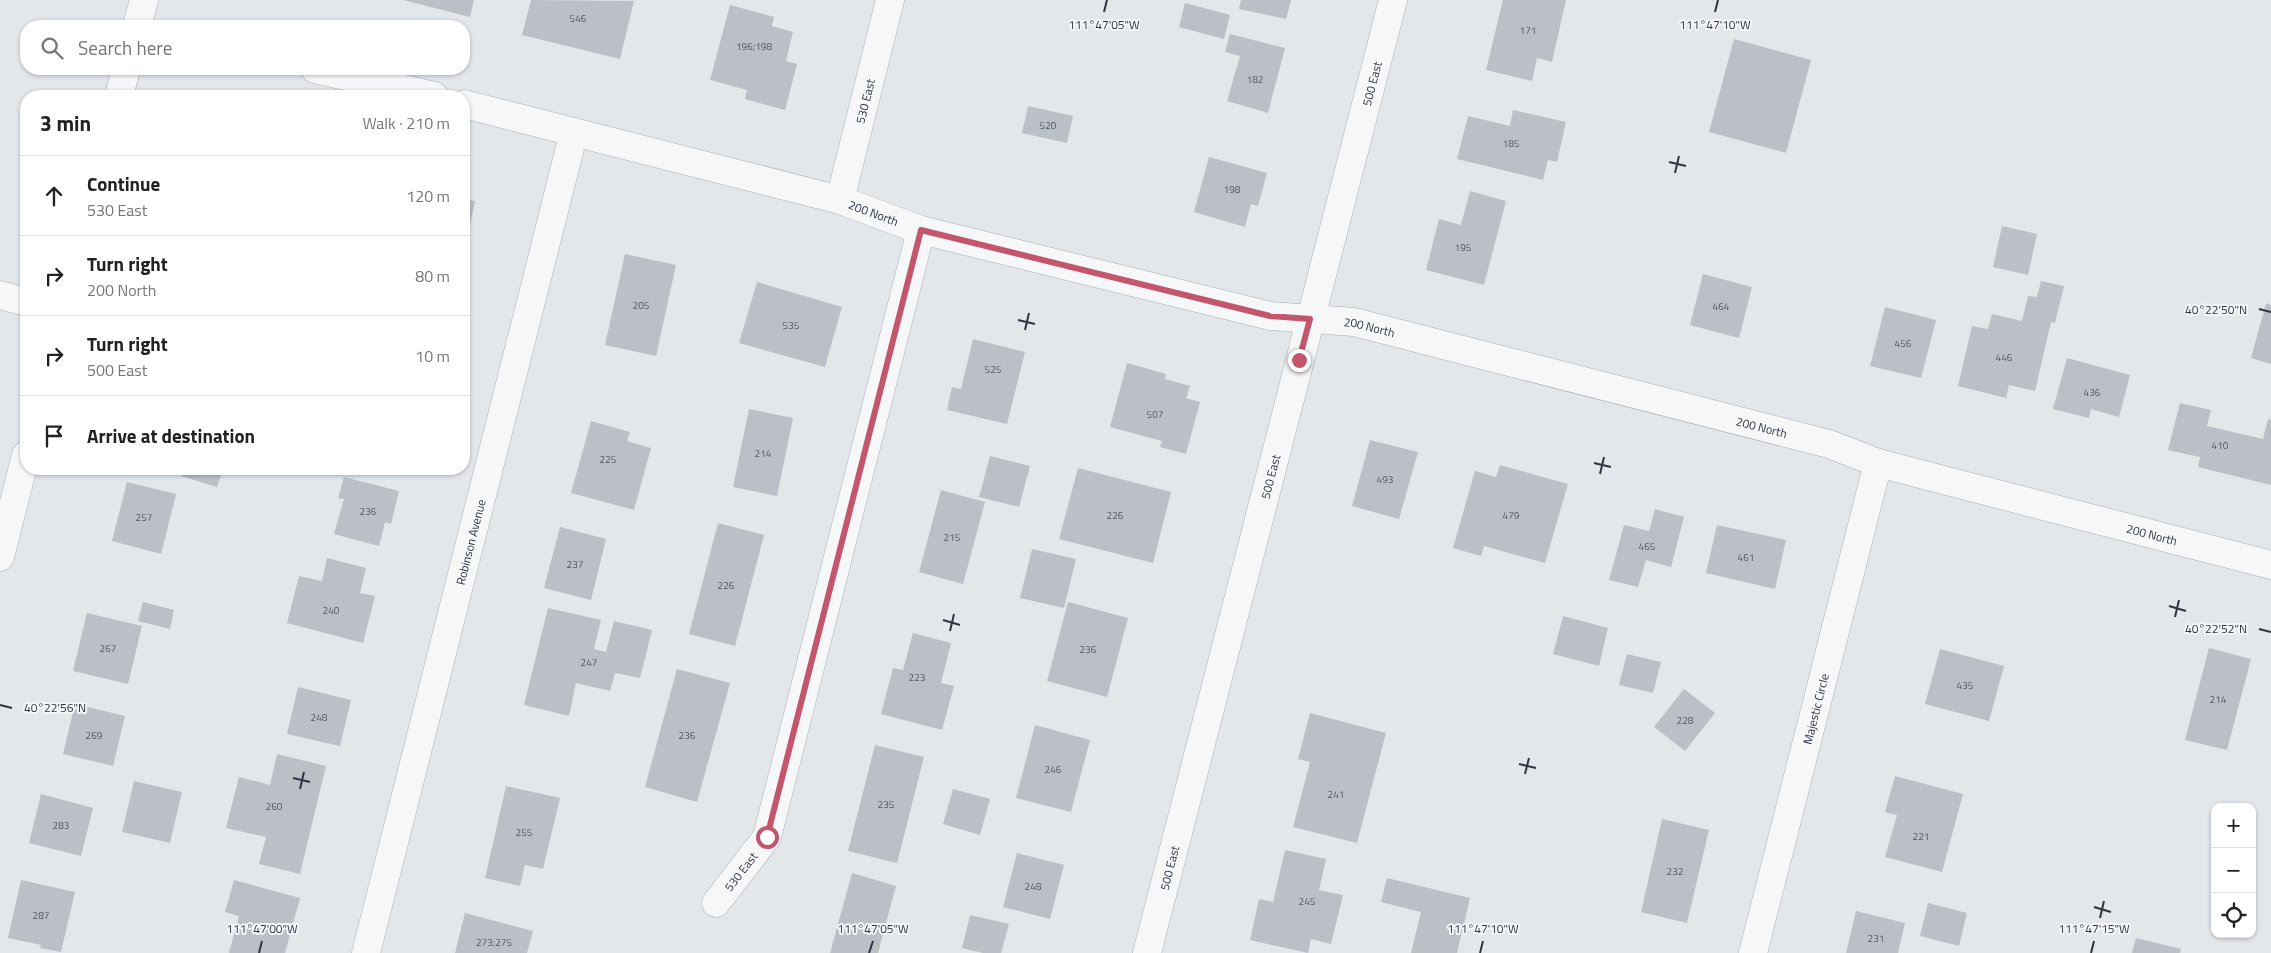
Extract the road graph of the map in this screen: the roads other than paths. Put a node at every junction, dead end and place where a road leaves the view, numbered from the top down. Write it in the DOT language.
graph roads {
  1 [pos="890,0"];
  2 [pos="1393,0"];
  3 [pos="124,75"];
  4 [pos="342,75"];
  5 [pos="121,90"];
  6 [pos="408,90"];
  7 [pos="470,106"];
  8 [pos="574,132"];
  9 [pos="840,200"];
  10 [pos="921,230"];
  11 [pos="0,295"];
  12 [pos="20,300"];
  13 [pos="1310,319"];
  14 [pos="1878,463"];
  15 [pos="21,475"];
  16 [pos="0,557"];
  17 [pos="2271,565"];
  18 [pos="716,903"];
  19 [pos="366,953"];
  20 [pos="1147,953"];
  21 [pos="1752,953"];
  1 -- 9 [label="street, 530 East"];
  2 -- 13 [label="street, 500 East"];
  3 -- 5 [label="street"];
  4 -- 6 [label="street"];
  7 -- 8 [label="street, 200 North"];
  8 -- 9 [label="street, 200 North"];
  8 -- 19 [label="street, Robinson Avenue"];
  9 -- 10 [label="street, 200 North"];
  10 -- 13 [label="street, 200 North"];
  10 -- 18 [label="street, 530 East"];
  11 -- 12 [label="street"];
  13 -- 14 [label="street, 200 North"];
  13 -- 20 [label="street, 500 East"];
  14 -- 17 [label="street, 200 North"];
  14 -- 21 [label="street, Majestic Circle"];
  15 -- 16 [label="street"];
}
